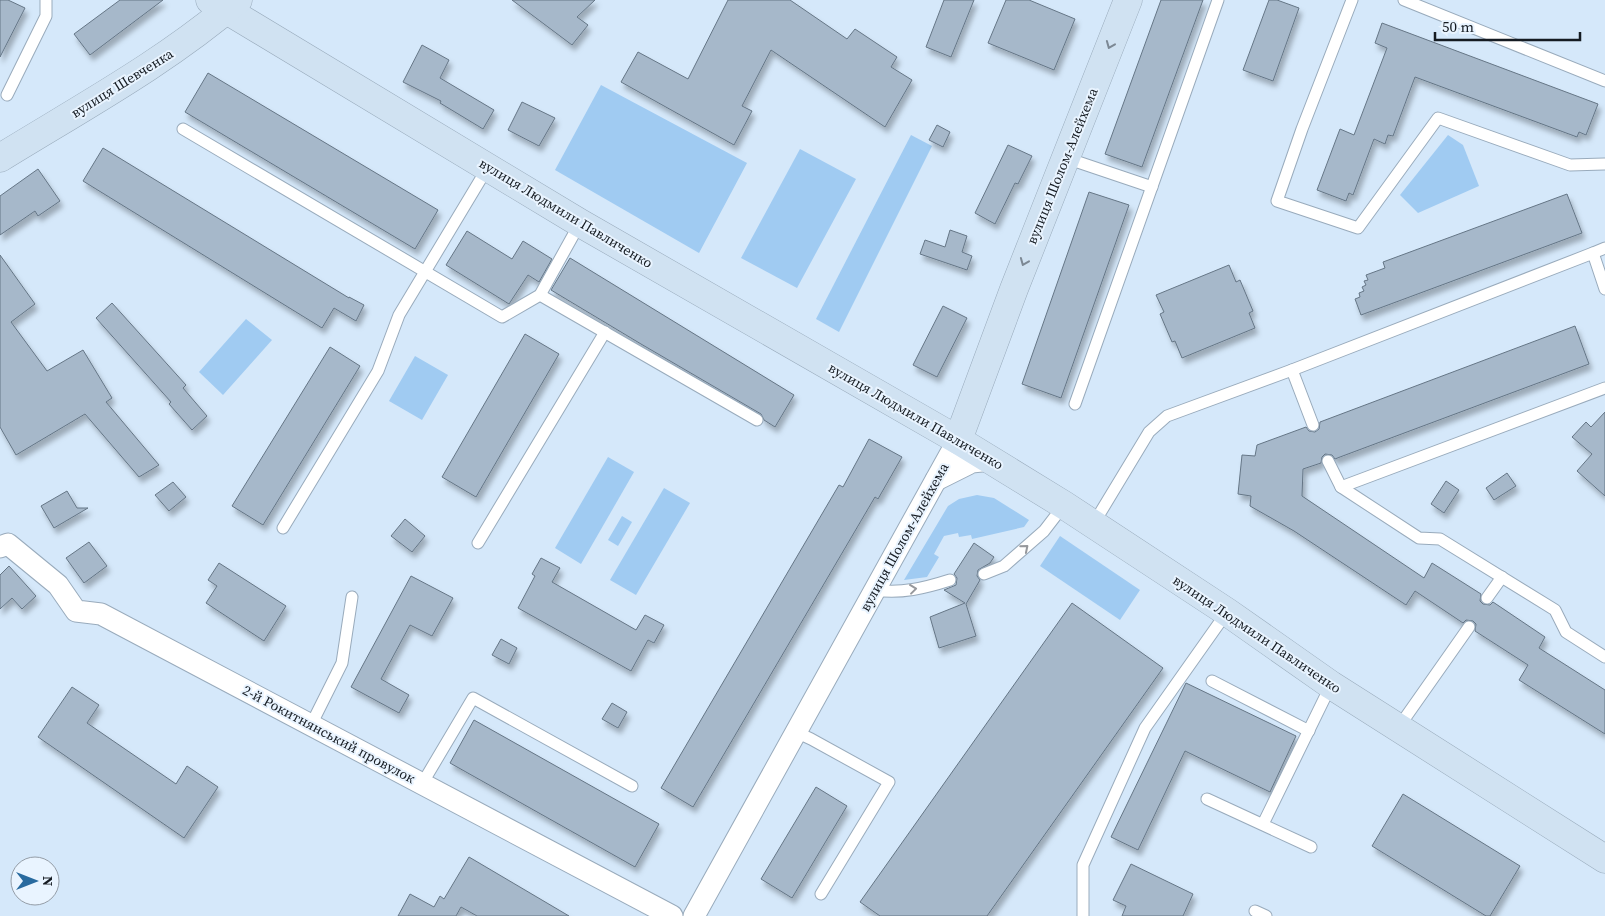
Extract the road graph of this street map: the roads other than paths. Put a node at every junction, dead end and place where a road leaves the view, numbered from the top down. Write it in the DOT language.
graph roads {
  1 [pos="46,0"];
  2 [pos="1128,0"];
  3 [pos="1218,0"];
  4 [pos="1352,0"];
  5 [pos="1404,0"];
  6 [pos="225,3"];
  7 [pos="1605,82"];
  8 [pos="7,95"];
  9 [pos="183,129"];
  10 [pos="0,158"];
  11 [pos="1066,158"];
  12 [pos="1605,162"];
  13 [pos="488,167"];
  14 [pos="1152,187"];
  15 [pos="580,223"];
  16 [pos="1605,248"];
  17 [pos="1593,253"];
  18 [pos="425,272"];
  19 [pos="1605,289"];
  20 [pos="540,295"];
  21 [pos="605,332"];
  22 [pos="1292,370"];
  23 [pos="1605,388"];
  24 [pos="974,394"];
  25 [pos="1076,404"];
  26 [pos="920,418"];
  27 [pos="757,420"];
  28 [pos="1314,425"];
  29 [pos="958,440"];
  30 [pos="991,460"];
  31 [pos="1328,461"];
  32 [pos="936,480"];
  33 [pos="1341,487"];
  34 [pos="1064,505"];
  35 [pos="1094,524"];
  36 [pos="282,528"];
  37 [pos="478,543"];
  38 [pos="0,547"];
  39 [pos="984,574"];
  40 [pos="1502,577"];
  41 [pos="950,580"];
  42 [pos="875,590"];
  43 [pos="352,597"];
  44 [pos="1487,598"];
  45 [pos="1227,612"];
  46 [pos="1469,627"];
  47 [pos="1605,657"];
  48 [pos="1212,681"];
  49 [pos="1332,685"];
  50 [pos="312,725"];
  51 [pos="1398,728"];
  52 [pos="1309,731"];
  53 [pos="796,732"];
  54 [pos="422,784"];
  55 [pos="632,786"];
  56 [pos="1208,799"];
  57 [pos="1263,824"];
  58 [pos="1311,847"];
  59 [pos="1605,859"];
  60 [pos="821,894"];
  61 [pos="1254,911"];
  62 [pos="672,916"];
  63 [pos="694,916"];
  64 [pos="1083,916"];
  65 [pos="1266,916"];
  1 -- 8 [label="lane"];
  2 -- 11 [label="main road, вулиця Шолом-Алейхема, one-way"];
  3 -- 14 [label="lane"];
  4 -- 12 [label="lane"];
  5 -- 7 [label="lane"];
  6 -- 10 [label="main road, вулиця Шевченка"];
  6 -- 13 [label="main road, вулиця Людмили Павличенко"];
  9 -- 18 [label="lane"];
  11 -- 14 [label="lane"];
  11 -- 24 [label="main road, вулиця Шолом-Алейхема, one-way"];
  13 -- 15 [label="main road, вулиця Людмили Павличенко"];
  13 -- 18 [label="lane"];
  14 -- 25 [label="lane"];
  15 -- 20 [label="lane"];
  15 -- 26 [label="main road, вулиця Людмили Павличенко"];
  16 -- 17 [label="lane"];
  17 -- 19 [label="lane"];
  17 -- 22 [label="lane"];
  18 -- 20 [label="lane"];
  18 -- 36 [label="lane"];
  20 -- 21 [label="lane"];
  21 -- 27 [label="lane"];
  21 -- 37 [label="lane"];
  22 -- 28 [label="lane"];
  22 -- 35 [label="lane"];
  23 -- 33 [label="lane"];
  24 -- 26 [label="main road"];
  24 -- 29 [label="main road, вулиця Шолом-Алейхема"];
  24 -- 30 [label="main road"];
  26 -- 29 [label="main road, вулиця Людмили Павличенко"];
  26 -- 32 [label="street"];
  29 -- 30 [label="main road, вулиця Людмили Павличенко"];
  29 -- 32 [label="street, вулиця Шолом-Алейхема"];
  30 -- 32 [label="street"];
  30 -- 34 [label="main road, вулиця Людмили Павличенко"];
  31 -- 33 [label="lane"];
  32 -- 42 [label="street, вулиця Шолом-Алейхема"];
  33 -- 40 [label="lane"];
  34 -- 35 [label="main road, вулиця Людмили Павличенко"];
  39 -- 34 [label="lane, one-way"];
  35 -- 45 [label="main road, вулиця Людмили Павличенко"];
  38 -- 50 [label="street, 2-й Рокитнянський провулок"];
  40 -- 44 [label="lane"];
  40 -- 47 [label="lane"];
  42 -- 41 [label="lane, one-way"];
  42 -- 53 [label="street, вулиця Шолом-Алейхема"];
  43 -- 50 [label="lane"];
  45 -- 49 [label="main road, вулиця Людмили Павличенко"];
  45 -- 64 [label="lane"];
  46 -- 51 [label="lane"];
  48 -- 52 [label="lane"];
  49 -- 51 [label="main road, вулиця Людмили Павличенко"];
  49 -- 52 [label="lane"];
  50 -- 54 [label="street, 2-й Рокитнянський провулок"];
  51 -- 59 [label="main road, вулиця Людмили Павличенко"];
  52 -- 57 [label="lane"];
  53 -- 60 [label="lane"];
  53 -- 63 [label="street, вулиця Шолом-Алейхема"];
  54 -- 55 [label="lane"];
  54 -- 62 [label="street, 2-й Рокитнянський провулок"];
  56 -- 57 [label="lane"];
  57 -- 58 [label="lane"];
  61 -- 65 [label="lane"];
}
